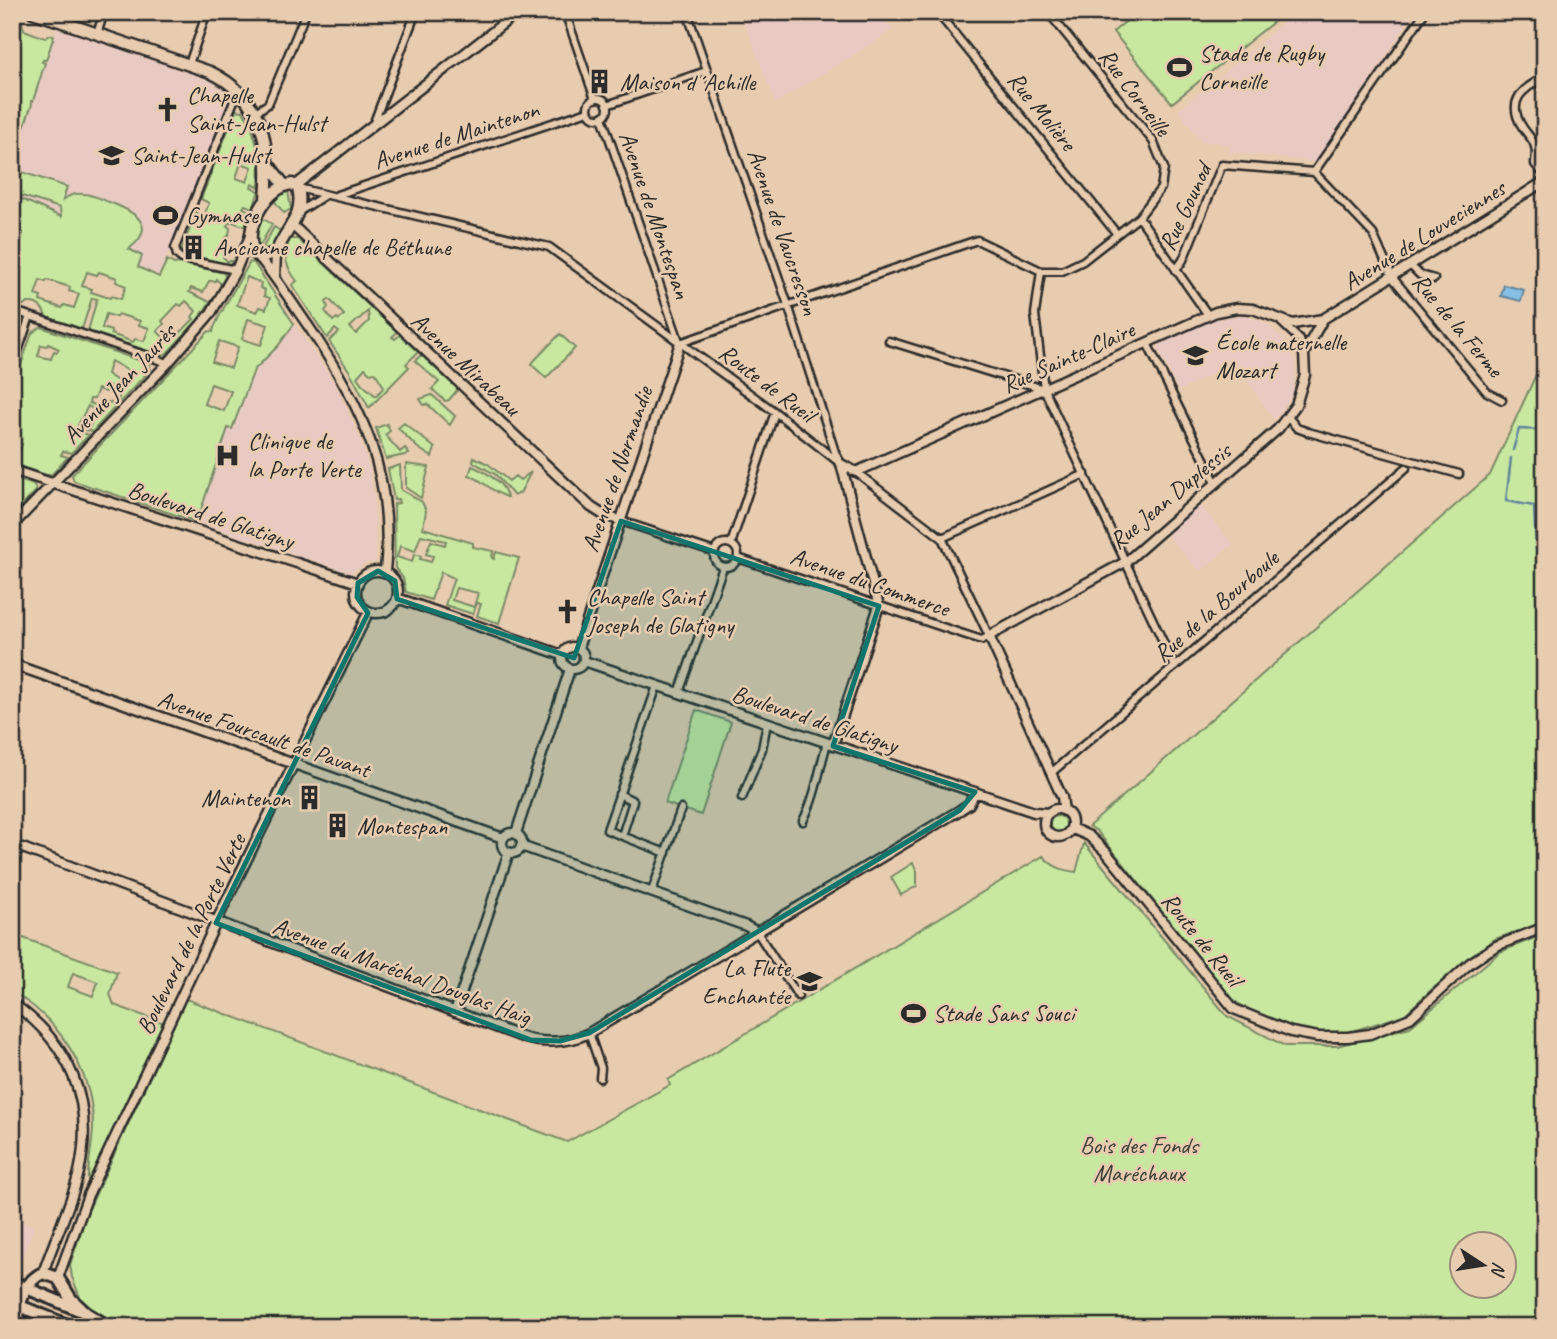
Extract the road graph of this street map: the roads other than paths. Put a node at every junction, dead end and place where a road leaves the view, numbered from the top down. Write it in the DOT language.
graph roads {
  1 [pos="33,12"];
  2 [pos="104,12"];
  3 [pos="207,12"];
  4 [pos="306,12"];
  5 [pos="416,12"];
  6 [pos="518,12"];
  7 [pos="565,12"];
  8 [pos="687,12"];
  9 [pos="937,12"];
  10 [pos="1048,12"];
  11 [pos="1425,12"];
  12 [pos="97,34"];
  13 [pos="189,64"];
  14 [pos="706,71"];
  15 [pos="1545,77"];
  16 [pos="237,91"];
  17 [pos="595,99"];
  18 [pos="607,105"];
  19 [pos="589,111"];
  20 [pos="254,113"];
  21 [pos="602,117"];
  22 [pos="373,126"];
  23 [pos="269,165"];
  24 [pos="1314,172"];
  25 [pos="1545,179"];
  26 [pos="284,185"];
  27 [pos="297,186"];
  28 [pos="325,195"];
  29 [pos="335,196"];
  30 [pos="266,199"];
  31 [pos="300,211"];
  32 [pos="1139,217"];
  33 [pos="291,224"];
  34 [pos="251,234"];
  35 [pos="1117,234"];
  36 [pos="276,253"];
  37 [pos="257,255"];
  38 [pos="241,260"];
  39 [pos="1410,265"];
  40 [pos="236,270"];
  41 [pos="1176,270"];
  42 [pos="1041,271"];
  43 [pos="275,277"];
  44 [pos="1392,277"];
  45 [pos="1434,279"];
  46 [pos="788,305"];
  47 [pos="12,310"];
  48 [pos="1208,314"];
  49 [pos="30,316"];
  50 [pos="1276,318"];
  51 [pos="1323,320"];
  52 [pos="889,341"];
  53 [pos="680,343"];
  54 [pos="1147,343"];
  55 [pos="1304,353"];
  56 [pos="167,363"];
  57 [pos="12,369"];
  58 [pos="1044,389"];
  59 [pos="1502,400"];
  60 [pos="775,412"];
  61 [pos="1288,417"];
  62 [pos="1406,468"];
  63 [pos="848,469"];
  64 [pos="12,470"];
  65 [pos="1085,474"];
  66 [pos="1459,474"];
  67 [pos="53,483"];
  68 [pos="1216,483"];
  69 [pos="621,521"];
  70 [pos="12,526"];
  71 [pos="942,538"];
  72 [pos="731,544"];
  73 [pos="715,552"];
  74 [pos="738,558"];
  75 [pos="1127,561"];
  76 [pos="723,567"];
  77 [pos="385,572"];
  78 [pos="358,583"];
  79 [pos="397,598"];
  80 [pos="879,606"];
  81 [pos="369,611"];
  82 [pos="989,636"];
  83 [pos="578,648"];
  84 [pos="562,655"];
  85 [pos="584,661"];
  86 [pos="12,664"];
  87 [pos="1175,667"];
  88 [pos="570,669"];
  89 [pos="657,686"];
  90 [pos="679,693"];
  91 [pos="767,723"];
  92 [pos="830,744"];
  93 [pos="294,765"];
  94 [pos="1051,773"];
  95 [pos="975,792"];
  96 [pos="1059,793"];
  97 [pos="619,794"];
  98 [pos="741,798"];
  99 [pos="681,809"];
  100 [pos="1064,811"];
  101 [pos="1034,812"];
  102 [pos="1051,812"];
  103 [pos="803,821"];
  104 [pos="1044,823"];
  105 [pos="1071,828"];
  106 [pos="516,833"];
  107 [pos="622,836"];
  108 [pos="503,838"];
  109 [pos="12,844"];
  110 [pos="521,846"];
  111 [pos="509,852"];
  112 [pos="666,853"];
  113 [pos="652,891"];
  114 [pos="216,923"];
  115 [pos="1545,927"];
  116 [pos="757,932"];
  117 [pos="798,996"];
  118 [pos="12,1003"];
  119 [pos="455,1012"];
  120 [pos="589,1032"];
  121 [pos="600,1077"];
  122 [pos="43,1273"];
  123 [pos="58,1278"];
  124 [pos="12,1282"];
  125 [pos="27,1288"];
  126 [pos="66,1299"];
  127 [pos="16,1304"];
  128 [pos="55,1323"];
  129 [pos="24,1327"];
  130 [pos="72,1327"];
  131 [pos="109,1327"];
  1 -- 12 [label="main road"];
  2 -- 12 [label="street"];
  3 -- 13 [label="street"];
  4 -- 20 [label="street"];
  5 -- 22 [label="street"];
  6 -- 22 [label="street"];
  7 -- 17 [label="street"];
  8 -- 14 [label="street, Avenue de Vaucresson"];
  9 -- 35 [label="street, Rue Molière"];
  10 -- 32 [label="street, Rue Corneille"];
  11 -- 24 [label="street"];
  12 -- 13 [label="main road"];
  13 -- 16 [label="main road"];
  14 -- 18 [label="street"];
  14 -- 46 [label="street, Avenue de Vaucresson"];
  15 -- 25 [label="street"];
  16 -- 20 [label="main road"];
  16 -- 40 [label="street"];
  17 -- 18 [label="street"];
  17 -- 19 [label="street"];
  18 -- 21 [label="street"];
  19 -- 21 [label="street"];
  19 -- 29 [label="street, Avenue de Maintenon"];
  20 -- 23 [label="main road"];
  21 -- 53 [label="street, Avenue de Montespan"];
  22 -- 27 [label="street"];
  23 -- 26 [label="main road"];
  23 -- 30 [label="main road"];
  24 -- 41 [label="street, Rue Gounod"];
  24 -- 44 [label="street, Rue de la Ferme"];
  25 -- 39 [label="street, Avenue de Louveciennes"];
  26 -- 27 [label="main road"];
  26 -- 30 [label="main road"];
  27 -- 28 [label="street, Route de Rueil"];
  27 -- 31 [label="main road"];
  28 -- 29 [label="street, Route de Rueil"];
  28 -- 31 [label="street"];
  29 -- 53 [label="street, Route de Rueil"];
  30 -- 34 [label="main road"];
  31 -- 33 [label="main road"];
  32 -- 35 [label="street, Rue Corneille"];
  32 -- 41 [label="street"];
  33 -- 36 [label="main road"];
  33 -- 69 [label="street, Avenue Mirabeau"];
  34 -- 37 [label="main road"];
  34 -- 38 [label="street, Avenue Jean Jaurès"];
  35 -- 42 [label="street, Rue Corneille"];
  36 -- 37 [label="main road"];
  36 -- 43 [label="street"];
  37 -- 38 [label="street"];
  37 -- 43 [label="street"];
  38 -- 40 [label="street, Avenue Jean Jaurès"];
  39 -- 44 [label="street, Avenue de Louveciennes"];
  39 -- 45 [label="street"];
  40 -- 56 [label="street, Avenue Jean Jaurès"];
  41 -- 48 [label="street"];
  42 -- 46 [label="street"];
  42 -- 58 [label="street"];
  43 -- 77 [label="street"];
  44 -- 51 [label="street, Avenue de Louveciennes"];
  44 -- 59 [label="street, Rue de la Ferme"];
  46 -- 53 [label="street"];
  46 -- 63 [label="street, Avenue de Vaucresson"];
  47 -- 49 [label="street"];
  48 -- 50 [label="street, Rue Sainte-Claire"];
  48 -- 54 [label="street, Rue Sainte-Claire"];
  49 -- 56 [label="street"];
  49 -- 57 [label="street"];
  50 -- 51 [label="street, Avenue de Louveciennes"];
  50 -- 55 [label="street, Rue Sainte-Claire"];
  51 -- 55 [label="street, Avenue de Louveciennes"];
  52 -- 58 [label="street"];
  53 -- 60 [label="street, Route de Rueil"];
  53 -- 69 [label="street, Avenue de Normandie"];
  54 -- 58 [label="street, Rue Sainte-Claire"];
  54 -- 68 [label="street"];
  55 -- 61 [label="street, Rue Jean Duplessis"];
  56 -- 67 [label="street, Avenue Jean Jaurès"];
  58 -- 63 [label="street, Rue Sainte-Claire"];
  58 -- 65 [label="street"];
  60 -- 63 [label="street, Route de Rueil"];
  60 -- 72 [label="street"];
  61 -- 66 [label="street"];
  61 -- 68 [label="street, Rue Jean Duplessis"];
  62 -- 87 [label="street, Rue de la Bourboule"];
  63 -- 71 [label="street, Route de Rueil"];
  63 -- 80 [label="street"];
  64 -- 67 [label="street, Boulevard de Glatigny"];
  65 -- 71 [label="street"];
  65 -- 75 [label="street"];
  67 -- 70 [label="street, Avenue Jean Jaurès"];
  67 -- 78 [label="street, Boulevard de Glatigny"];
  68 -- 75 [label="street, Rue Jean Duplessis"];
  69 -- 73 [label="street"];
  69 -- 83 [label="street, Avenue de Normandie"];
  71 -- 82 [label="street, Route de Rueil"];
  72 -- 73 [label="street"];
  72 -- 74 [label="street"];
  73 -- 76 [label="street"];
  74 -- 76 [label="street"];
  74 -- 80 [label="street, Avenue du Commerce"];
  75 -- 82 [label="street, Rue Jean Duplessis"];
  75 -- 87 [label="street"];
  76 -- 90 [label="street"];
  77 -- 78 [label="street"];
  77 -- 79 [label="street"];
  78 -- 81 [label="street"];
  79 -- 81 [label="street"];
  79 -- 84 [label="street"];
  80 -- 82 [label="street, Avenue du Commerce"];
  80 -- 92 [label="street"];
  81 -- 93 [label="street, Boulevard de la Porte Verte"];
  82 -- 94 [label="street, Route de Rueil"];
  83 -- 84 [label="street"];
  83 -- 85 [label="street"];
  84 -- 88 [label="street"];
  85 -- 88 [label="street"];
  85 -- 89 [label="street, Boulevard de Glatigny"];
  86 -- 93 [label="street, Avenue Fourcault de Pavant"];
  87 -- 94 [label="street, Rue de la Bourboule"];
  88 -- 106 [label="street"];
  89 -- 90 [label="street, Boulevard de Glatigny"];
  89 -- 97 [label="street"];
  90 -- 91 [label="street, Boulevard de Glatigny"];
  91 -- 92 [label="street, Boulevard de Glatigny"];
  91 -- 98 [label="street"];
  92 -- 95 [label="street, Boulevard de Glatigny"];
  92 -- 103 [label="street"];
  93 -- 108 [label="street, Avenue Fourcault de Pavant"];
  93 -- 114 [label="street, Boulevard de la Porte Verte"];
  94 -- 96 [label="street, Route de Rueil"];
  95 -- 101 [label="street, Boulevard de Glatigny"];
  95 -- 116 [label="street, Avenue du Maréchal Douglas Haig"];
  96 -- 100 [label="street, Route de Rueil"];
  96 -- 102 [label="street"];
  97 -- 107 [label="street"];
  97 -- 107 [label="street"];
  99 -- 112 [label="street"];
  100 -- 102 [label="street"];
  100 -- 105 [label="street"];
  101 -- 102 [label="street, Boulevard de Glatigny"];
  101 -- 104 [label="street, Boulevard de Glatigny"];
  102 -- 104 [label="street"];
  104 -- 105 [label="street"];
  105 -- 115 [label="street, Route de Rueil"];
  106 -- 108 [label="street"];
  106 -- 110 [label="street"];
  107 -- 112 [label="street"];
  108 -- 111 [label="street"];
  109 -- 114 [label="street, Avenue du Maréchal Douglas Haig"];
  110 -- 111 [label="street"];
  110 -- 113 [label="street"];
  111 -- 119 [label="street"];
  112 -- 113 [label="street"];
  113 -- 116 [label="street"];
  114 -- 119 [label="street, Avenue du Maréchal Douglas Haig"];
  114 -- 123 [label="street, Boulevard de la Porte Verte"];
  116 -- 117 [label="street"];
  116 -- 120 [label="street, Avenue du Maréchal Douglas Haig"];
  118 -- 122 [label="street"];
  119 -- 120 [label="street, Avenue du Maréchal Douglas Haig"];
  120 -- 121 [label="street"];
  122 -- 123 [label="main road"];
  122 -- 125 [label="main road"];
  123 -- 126 [label="main road"];
  124 -- 125 [label="main road"];
  125 -- 126 [label="main road"];
  125 -- 127 [label="main road"];
  126 -- 128 [label="main road"];
  126 -- 131 [label="main road"];
  127 -- 128 [label="main road"];
  127 -- 129 [label="main road"];
  128 -- 130 [label="main road"];
}
